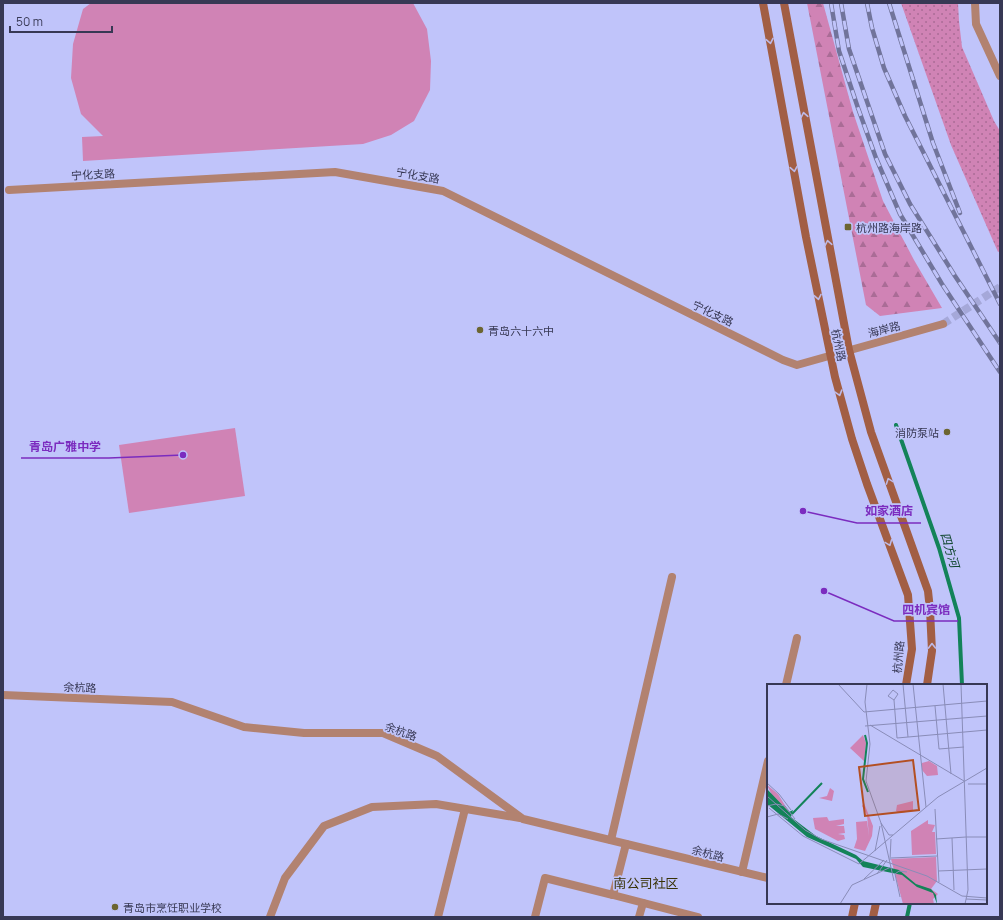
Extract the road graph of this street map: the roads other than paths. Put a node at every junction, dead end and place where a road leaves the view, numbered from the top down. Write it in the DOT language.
graph roads {
  1 [pos="763,3"];
  2 [pos="784,3"];
  3 [pos="975,3"];
  4 [pos="1000,63"];
  5 [pos="999,74"];
  6 [pos="9,190"];
  7 [pos="944,324"];
  8 [pos="849,350"];
  9 [pos="829,355"];
  10 [pos="672,577"];
  11 [pos="797,638"];
  12 [pos="786,684"];
  13 [pos="906,684"];
  14 [pos="927,684"];
  15 [pos="3,695"];
  16 [pos="767,765"];
  17 [pos="465,809"];
  18 [pos="523,818"];
  19 [pos="611,840"];
  20 [pos="626,844"];
  21 [pos="742,872"];
  22 [pos="767,878"];
  23 [pos="613,895"];
  24 [pos="643,903"];
  25 [pos="855,904"];
  26 [pos="876,904"];
  27 [pos="270,917"];
  28 [pos="438,917"];
  29 [pos="535,917"];
  30 [pos="639,917"];
  31 [pos="698,917"];
  32 [pos="852,917"];
  33 [pos="873,917"];
  1 -- 9 [label="main road, 杭州路, one-way"];
  8 -- 2 [label="main road, 杭州路, one-way"];
  3 -- 5 [label="street"];
  4 -- 5 [label="street"];
  6 -- 9 [label="street, 宁化支路"];
  7 -- 8 [label="street, 海岸路"];
  8 -- 9 [label="street, 海岸路"];
  14 -- 8 [label="main road, 杭州路, one-way"];
  9 -- 13 [label="main road, 杭州路, one-way"];
  10 -- 19 [label="street"];
  11 -- 12 [label="street"];
  15 -- 18 [label="street, 余杭路"];
  16 -- 21 [label="street"];
  17 -- 18 [label="street"];
  17 -- 27 [label="street"];
  17 -- 28 [label="street"];
  18 -- 19 [label="street, 余杭路"];
  19 -- 20 [label="street, 余杭路"];
  20 -- 21 [label="street, 余杭路"];
  20 -- 23 [label="street"];
  21 -- 22 [label="street, 余杭路"];
  23 -- 24 [label="street"];
  23 -- 29 [label="street"];
  24 -- 30 [label="street"];
  24 -- 31 [label="street"];
  25 -- 32 [label="main road"];
  26 -- 33 [label="main road"];
}
